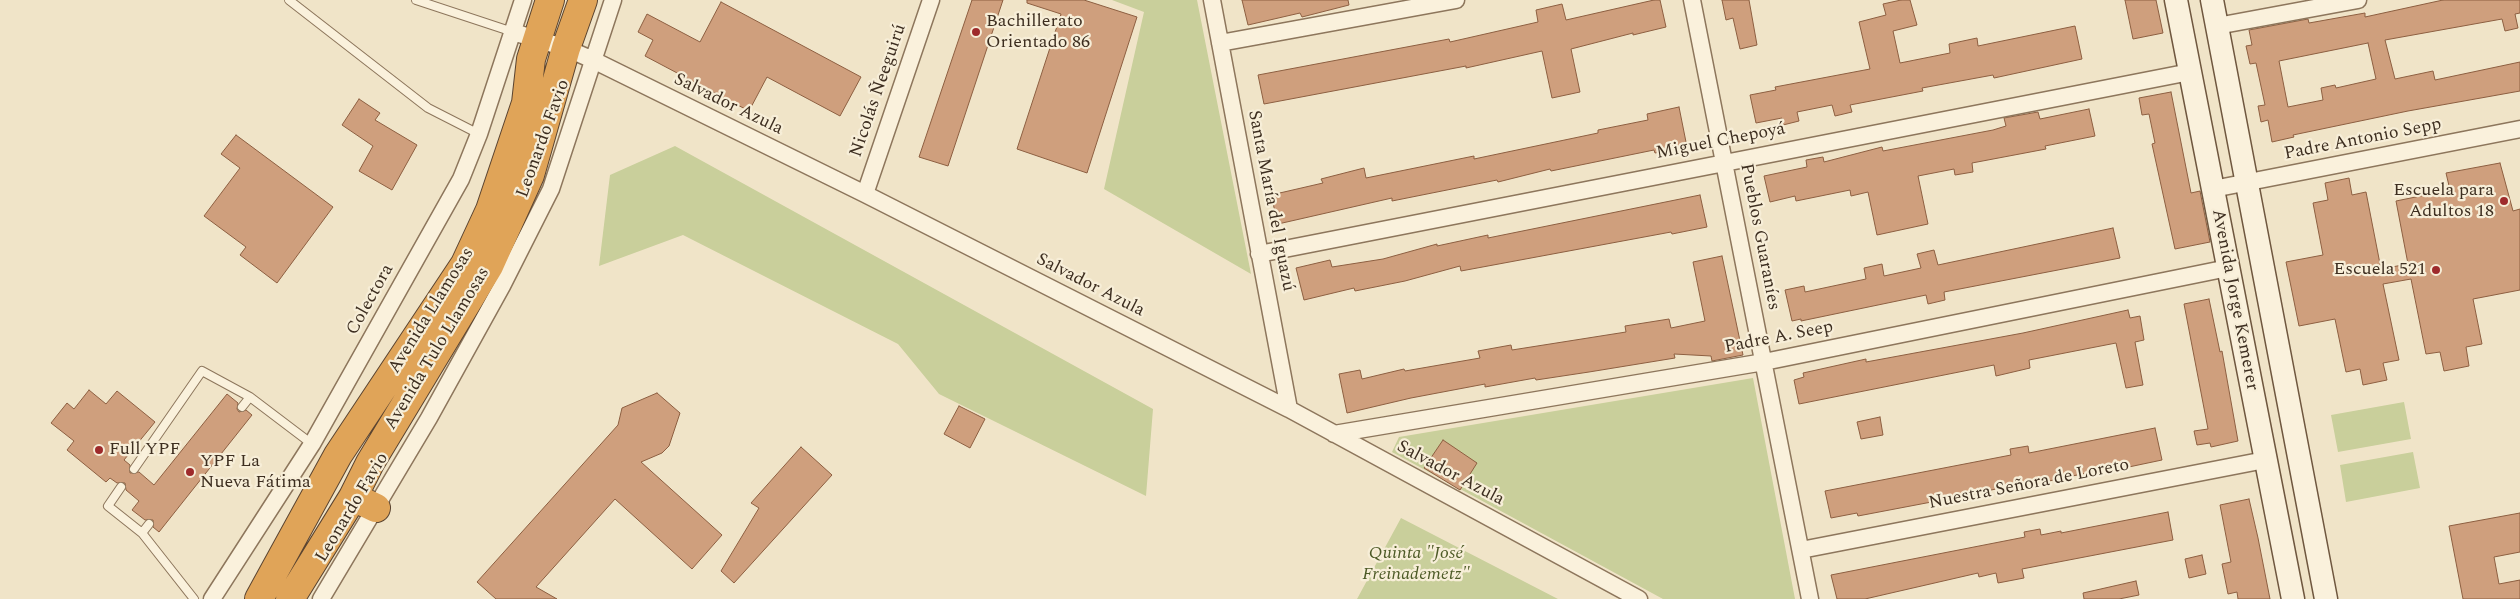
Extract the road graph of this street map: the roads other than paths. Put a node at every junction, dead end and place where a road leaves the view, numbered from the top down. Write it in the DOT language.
graph roads {
  1 [pos="289,0"];
  2 [pos="416,0"];
  3 [pos="523,0"];
  4 [pos="550,0"];
  5 [pos="583,0"];
  6 [pos="613,0"];
  7 [pos="931,0"];
  8 [pos="1212,0"];
  9 [pos="1456,0"];
  10 [pos="1692,0"];
  11 [pos="2176,0"];
  12 [pos="2212,0"];
  13 [pos="2358,0"];
  14 [pos="2217,26"];
  15 [pos="525,36"];
  16 [pos="1220,43"];
  17 [pos="566,48"];
  18 [pos="593,60"];
  19 [pos="2190,72"];
  20 [pos="2520,130"];
  21 [pos="479,134"];
  22 [pos="1724,162"];
  23 [pos="2246,183"];
  24 [pos="2213,189"];
  25 [pos="865,194"];
  26 [pos="1260,254"];
  27 [pos="2228,268"];
  28 [pos="1764,362"];
  29 [pos="250,397"];
  30 [pos="242,407"];
  31 [pos="1289,409"];
  32 [pos="1334,434"];
  33 [pos="312,444"];
  34 [pos="2265,460"];
  35 [pos="134,469"];
  36 [pos="121,487"];
  37 [pos="365,503"];
  38 [pos="149,524"];
  39 [pos="142,533"];
  40 [pos="1801,550"];
  41 [pos="194,599"];
  42 [pos="212,599"];
  43 [pos="259,599"];
  44 [pos="290,599"];
  45 [pos="321,599"];
  46 [pos="1639,599"];
  47 [pos="1810,599"];
  48 [pos="2293,599"];
  49 [pos="2326,599"];
  1 -- 21 [label="lane"];
  2 -- 15 [label="lane"];
  3 -- 15 [label="street, Colectora"];
  4 -- 15 [label="highway, Avenida Llamosas"];
  5 -- 17 [label="highway, Avenida Tulo Llamosas"];
  6 -- 18 [label="street, Leonardo Favio"];
  7 -- 25 [label="street, Nicolás Ñeeguirú"];
  8 -- 16 [label="street, Santa María del Iguazú"];
  9 -- 16 [label="street"];
  10 -- 22 [label="street, Pueblos Guaraníes"];
  11 -- 19 [label="main road, Avenida Jorge Kemerer"];
  12 -- 14 [label="main road, Avenida Jorge Kemerer"];
  13 -- 14 [label="street"];
  14 -- 23 [label="main road, Avenida Jorge Kemerer"];
  15 -- 17 [label="street, Salvador Azula"];
  15 -- 21 [label="street, Colectora"];
  15 -- 43 [label="highway, Avenida Llamosas"];
  16 -- 26 [label="street, Santa María del Iguazú"];
  17 -- 18 [label="street, Salvador Azula"];
  17 -- 37 [label="highway, Avenida Tulo Llamosas"];
  18 -- 25 [label="street, Salvador Azula"];
  18 -- 37 [label="street, Leonardo Favio"];
  19 -- 22 [label="street, Miguel Chepoyá"];
  19 -- 24 [label="main road, Avenida Jorge Kemerer"];
  20 -- 23 [label="street, Padre Antonio Sepp"];
  21 -- 33 [label="street, Colectora"];
  22 -- 26 [label="street, Miguel Chepoyá"];
  22 -- 28 [label="street, Pueblos Guaraníes"];
  23 -- 24 [label="street, Padre Antonio Sepp"];
  23 -- 49 [label="main road, Avenida Jorge Kemerer"];
  24 -- 27 [label="main road, Avenida Jorge Kemerer"];
  25 -- 31 [label="street, Salvador Azula"];
  26 -- 31 [label="street, Santa María del Iguazú"];
  27 -- 28 [label="street, Padre A. Seep"];
  27 -- 34 [label="main road, Avenida Jorge Kemerer"];
  28 -- 32 [label="street, Padre A. Seep"];
  28 -- 40 [label="street, Pueblos Guaraníes"];
  29 -- 30 [label="lane"];
  29 -- 33 [label="lane"];
  29 -- 35 [label="lane"];
  31 -- 32 [label="street, Salvador Azula"];
  32 -- 46 [label="street, Salvador Azula"];
  33 -- 42 [label="street, Colectora"];
  34 -- 40 [label="street, Nuestra Señora de Loreto"];
  34 -- 48 [label="main road, Avenida Jorge Kemerer"];
  36 -- 39 [label="lane"];
  37 -- 44 [label="highway, Avenida Tulo Llamosas"];
  37 -- 45 [label="street, Leonardo Favio"];
  38 -- 39 [label="lane"];
  39 -- 41 [label="lane"];
  40 -- 47 [label="street, Pueblos Guaraníes"];
}
